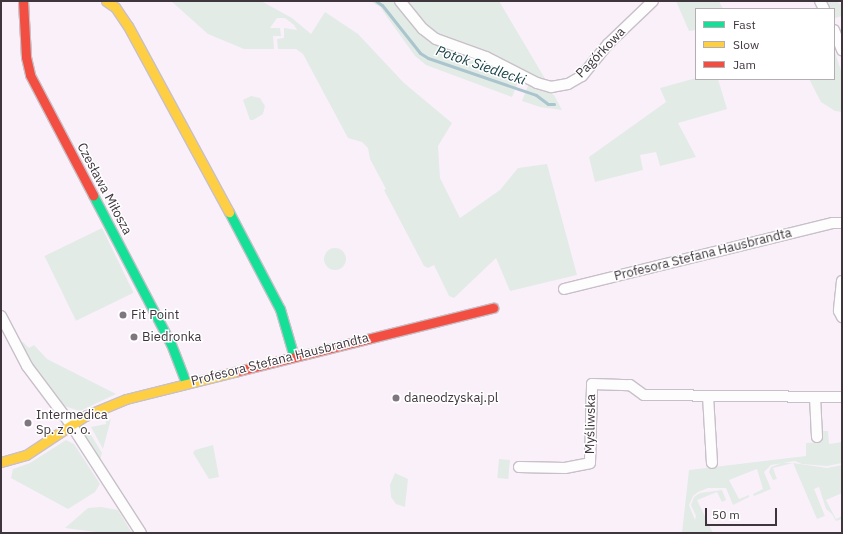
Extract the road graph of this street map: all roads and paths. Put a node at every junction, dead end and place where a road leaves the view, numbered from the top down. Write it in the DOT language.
graph roads {
  1 [pos="23,1"];
  2 [pos="106,1"];
  3 [pos="400,1"];
  4 [pos="653,1"];
  5 [pos="835,32"];
  6 [pos="842,50"];
  7 [pos="842,223"];
  8 [pos="842,281"];
  9 [pos="564,289"];
  10 [pos="493,308"];
  11 [pos="1,316"];
  12 [pos="842,317"];
  13 [pos="294,357"];
  14 [pos="186,383"];
  15 [pos="708,396"];
  16 [pos="815,397"];
  17 [pos="842,397"];
  18 [pos="72,426"];
  19 [pos="817,438"];
  20 [pos="1,462"];
  21 [pos="712,463"];
  22 [pos="519,467"];
  23 [pos="141,533"];
  1 -- 14 [label="street, Czesława Miłosza"];
  2 -- 13 [label="street"];
  3 -- 4 [label="street, Pagórkowa"];
  5 -- 6 [label="street"];
  7 -- 9 [label="street, Profesora Stefana Hausbrandta"];
  8 -- 12 [label="street"];
  10 -- 13 [label="street, Profesora Stefana Hausbrandta"];
  11 -- 18 [label="street"];
  13 -- 14 [label="street, Profesora Stefana Hausbrandta"];
  14 -- 18 [label="street, Profesora Stefana Hausbrandta"];
  15 -- 16 [label="street, Myśliwska"];
  15 -- 21 [label="street"];
  15 -- 22 [label="street, Myśliwska"];
  16 -- 17 [label="street, Myśliwska"];
  16 -- 19 [label="street"];
  18 -- 20 [label="street, Profesora Stefana Hausbrandta"];
  18 -- 23 [label="street"];
}
